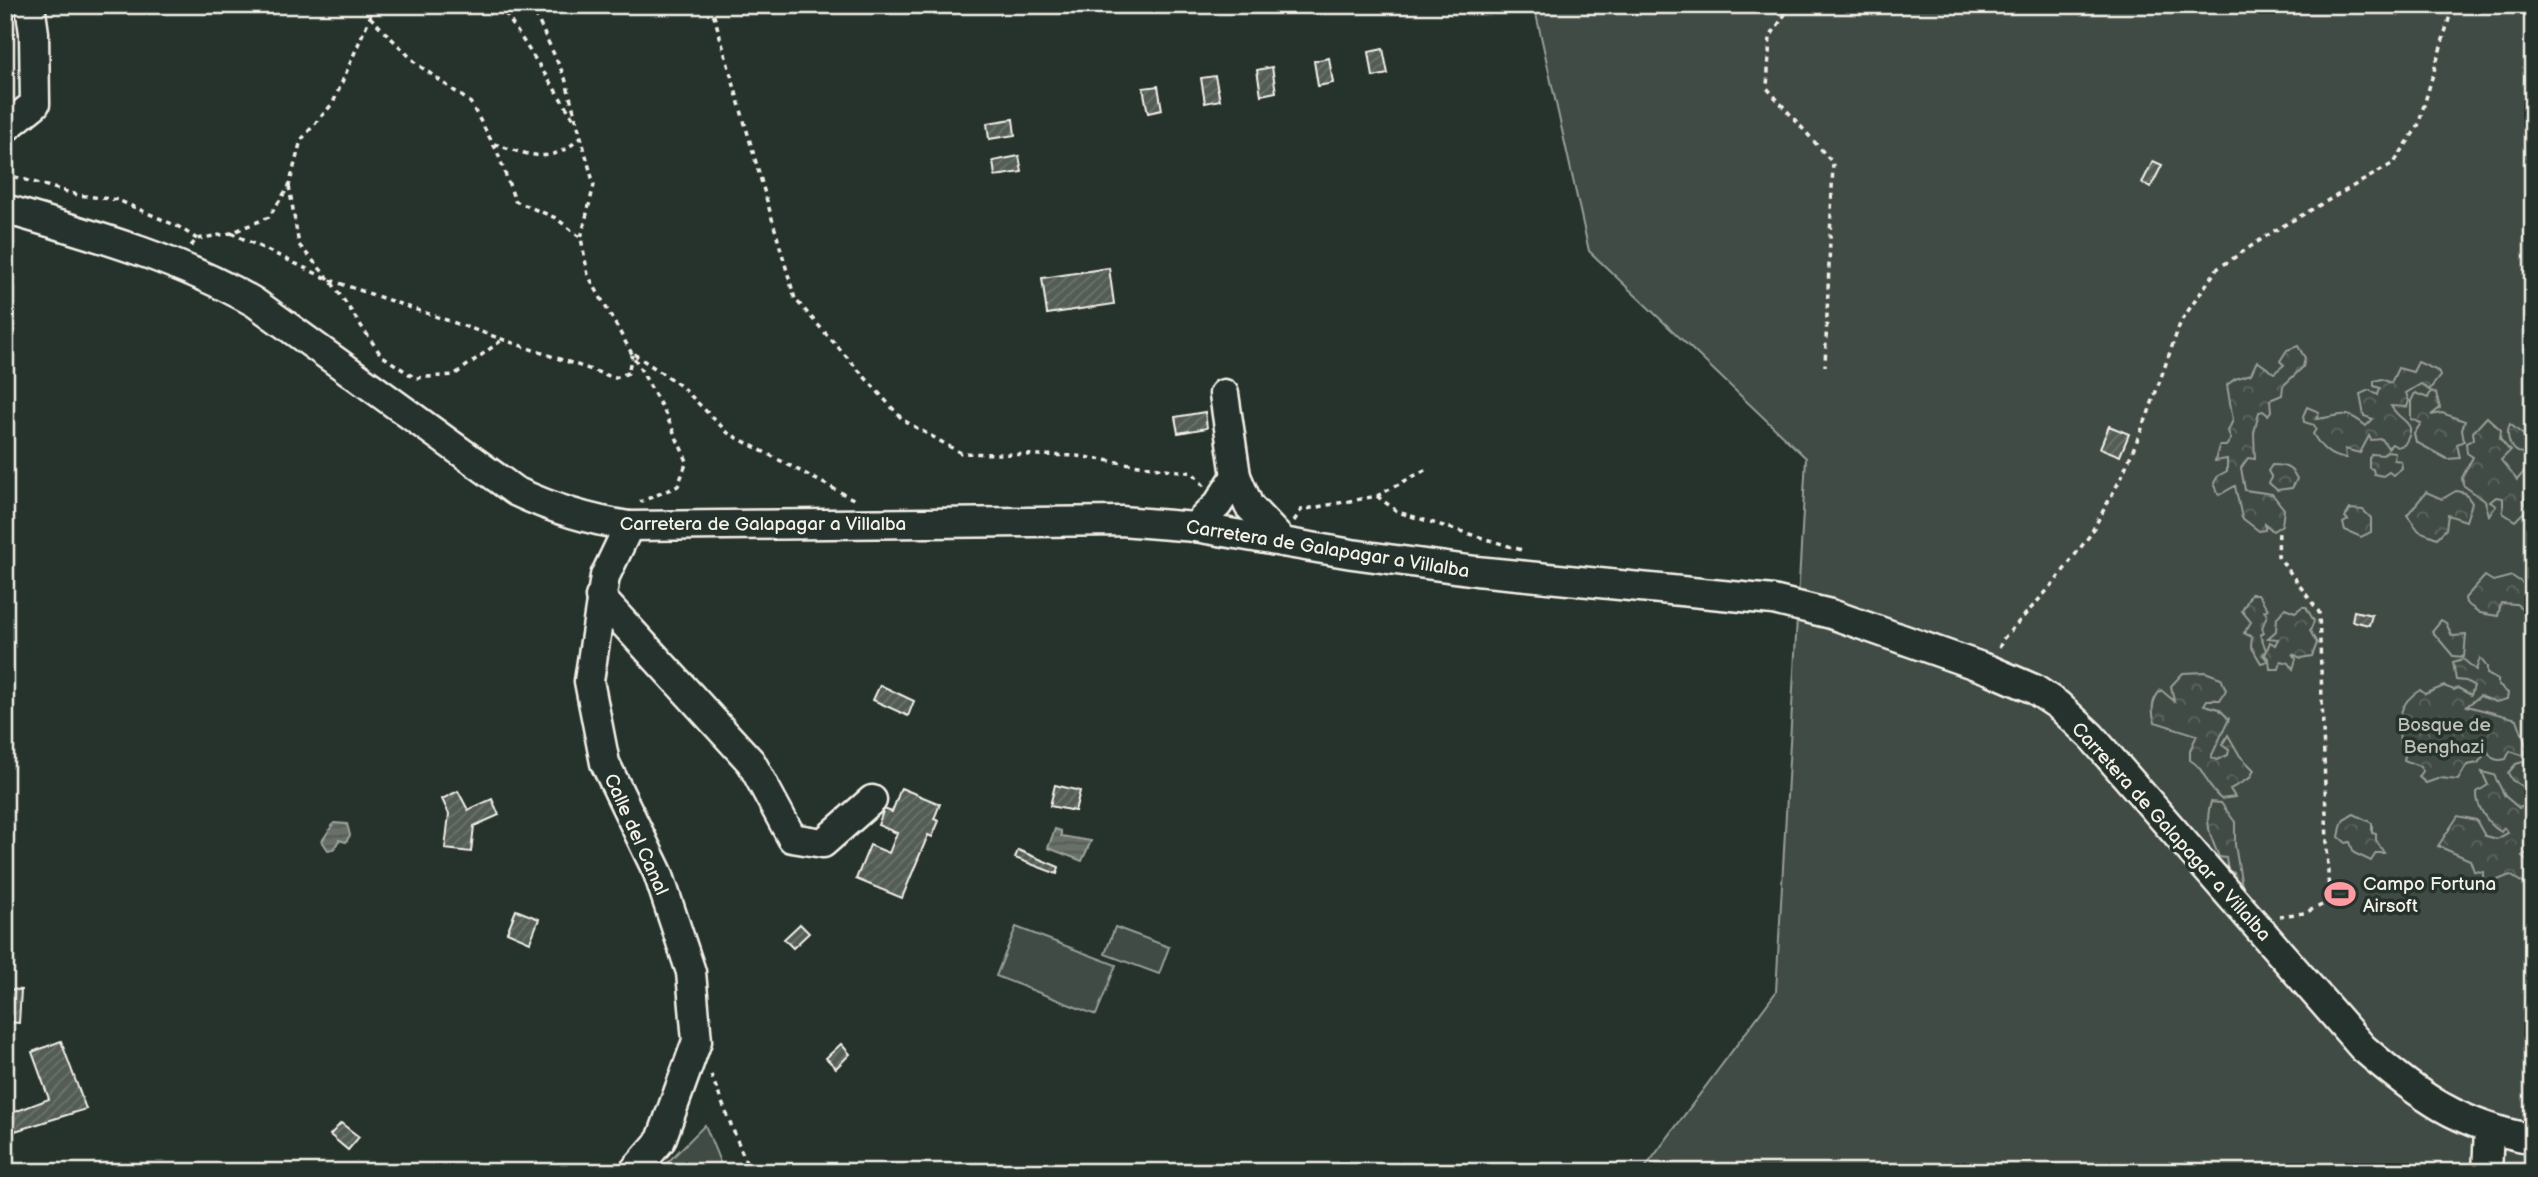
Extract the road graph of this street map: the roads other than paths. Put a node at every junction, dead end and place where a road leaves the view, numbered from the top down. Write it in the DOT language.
graph roads {
  1 [pos="30,5"];
  2 [pos="5,128"];
  3 [pos="5,209"];
  4 [pos="1224,394"];
  5 [pos="1236,477"];
  6 [pos="629,526"];
  7 [pos="1195,527"];
  8 [pos="1283,542"];
  9 [pos="600,597"];
  10 [pos="872,800"];
  11 [pos="2489,1129"];
  12 [pos="2533,1139"];
  13 [pos="633,1172"];
  14 [pos="2487,1172"];
  1 -- 2 [label="street"];
  3 -- 6 [label="street, Carretera de Galapagar a Villalba"];
  4 -- 5 [label="street"];
  5 -- 7 [label="street"];
  5 -- 8 [label="street"];
  6 -- 7 [label="street, Carretera de Galapagar a Villalba"];
  6 -- 9 [label="street, Calle del Canal"];
  7 -- 8 [label="street, Carretera de Galapagar a Villalba"];
  8 -- 11 [label="street, Carretera de Galapagar a Villalba"];
  9 -- 10 [label="street"];
  9 -- 13 [label="street, Calle del Canal"];
  11 -- 12 [label="street, Carretera de Galapagar a Villalba"];
  11 -- 14 [label="street"];
}
